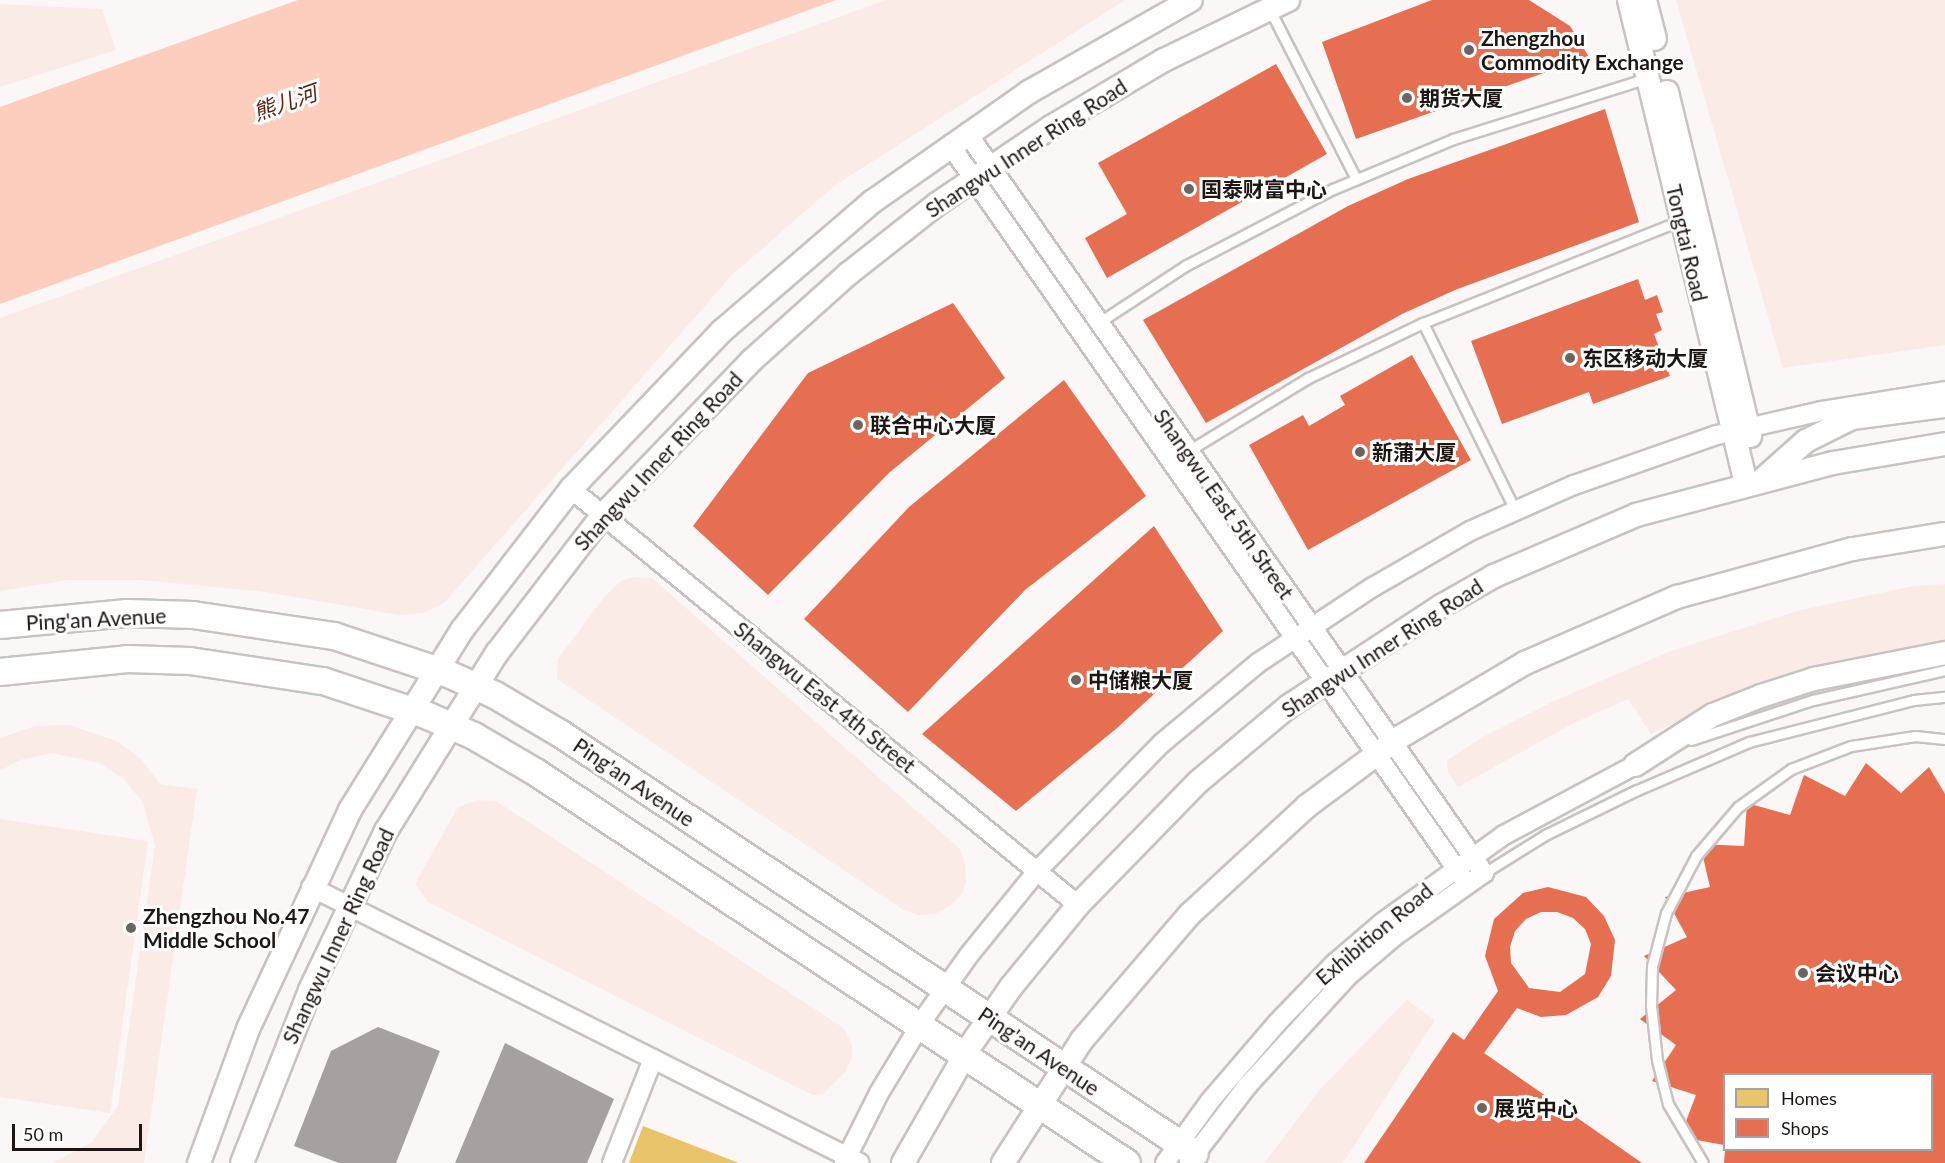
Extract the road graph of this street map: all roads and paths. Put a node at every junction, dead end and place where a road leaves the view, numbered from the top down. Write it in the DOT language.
graph roads {
  1 [pos="1191,0"];
  2 [pos="1629,0"];
  3 [pos="1645,0"];
  4 [pos="1278,4"];
  5 [pos="1648,78"];
  6 [pos="959,139"];
  7 [pos="982,173"];
  8 [pos="1356,179"];
  9 [pos="1682,220"];
  10 [pos="1098,323"];
  11 [pos="1423,323"];
  12 [pos="1945,391"];
  13 [pos="1945,406"];
  14 [pos="1740,429"];
  15 [pos="1945,444"];
  16 [pos="1187,451"];
  17 [pos="1753,483"];
  18 [pos="571,489"];
  19 [pos="1515,510"];
  20 [pos="603,515"];
  21 [pos="1945,534"];
  22 [pos="0,625"];
  23 [pos="1310,627"];
  24 [pos="1293,638"];
  25 [pos="1945,653"];
  26 [pos="439,670"];
  27 [pos="1945,670"];
  28 [pos="0,672"];
  29 [pos="1333,676"];
  30 [pos="477,687"];
  31 [pos="1945,697"];
  32 [pos="413,710"];
  33 [pos="452,726"];
  34 [pos="1945,739"];
  35 [pos="1384,749"];
  36 [pos="1635,765"];
  37 [pos="1472,857"];
  38 [pos="1456,868"];
  39 [pos="1038,870"];
  40 [pos="1484,873"];
  41 [pos="1467,884"];
  42 [pos="311,887"];
  43 [pos="1078,905"];
  44 [pos="348,906"];
  45 [pos="945,988"];
  46 [pos="990,1018"];
  47 [pos="920,1026"];
  48 [pos="965,1055"];
  49 [pos="653,1059"];
  50 [pos="1064,1067"];
  51 [pos="1039,1104"];
  52 [pos="1182,1156"];
  53 [pos="850,1161"];
  54 [pos="199,1163"];
  55 [pos="242,1163"];
  56 [pos="612,1163"];
  57 [pos="903,1163"];
  58 [pos="1003,1163"];
  59 [pos="1127,1163"];
  60 [pos="1703,1163"];
  1 -- 6 [label="street, Shangwu Inner Ring Road"];
  2 -- 5 [label="street, Tongtai Road"];
  3 -- 14 [label="street, Tongtai Road"];
  4 -- 7 [label="street, Shangwu Inner Ring Road"];
  4 -- 8 [label="lane"];
  5 -- 8 [label="lane"];
  5 -- 9 [label="street, Tongtai Road"];
  6 -- 7 [label="street, Shangwu East 5th Street"];
  6 -- 18 [label="street, Shangwu Inner Ring Road"];
  7 -- 10 [label="street, Shangwu East 5th Street"];
  7 -- 20 [label="street, Shangwu Inner Ring Road"];
  7 -- 24 [label="street, Shangwu East 5th Street"];
  8 -- 10 [label="lane"];
  9 -- 11 [label="lane"];
  9 -- 14 [label="street, Tongtai Road"];
  10 -- 16 [label="street, Shangwu East 5th Street"];
  11 -- 16 [label="lane"];
  11 -- 19 [label="lane"];
  12 -- 14 [label="street"];
  13 -- 17 [label="street"];
  14 -- 17 [label="street, Tongtai Road"];
  14 -- 19 [label="street"];
  15 -- 17 [label="street, Shangwu Inner Ring Road"];
  16 -- 23 [label="street, Shangwu East 5th Street"];
  17 -- 29 [label="street, Shangwu Inner Ring Road"];
  18 -- 20 [label="street, Shangwu East 4th Street"];
  18 -- 26 [label="street, Shangwu Inner Ring Road"];
  19 -- 23 [label="street"];
  20 -- 30 [label="street, Shangwu Inner Ring Road"];
  20 -- 39 [label="street, Shangwu East 4th Street"];
  21 -- 35 [label="street"];
  22 -- 26 [label="main road, Ping'an Avenue"];
  23 -- 24 [label="street"];
  23 -- 29 [label="street, Shangwu East 5th Street"];
  24 -- 29 [label="street, Shangwu East 5th Street"];
  24 -- 39 [label="street"];
  25 -- 36 [label="street"];
  26 -- 30 [label="main road, Ping'an Avenue"];
  26 -- 32 [label="street, Shangwu Inner Ring Road"];
  27 -- 36 [label="lane"];
  28 -- 32 [label="main road, Ping'an Avenue"];
  29 -- 35 [label="street, Shangwu East 5th Street"];
  29 -- 43 [label="street, Shangwu Inner Ring Road"];
  30 -- 33 [label="street, Shangwu Inner Ring Road"];
  30 -- 45 [label="main road, Ping'an Avenue"];
  31 -- 40 [label="lane"];
  32 -- 33 [label="main road, Ping'an Avenue"];
  32 -- 42 [label="street, Shangwu Inner Ring Road"];
  33 -- 44 [label="street, Shangwu Inner Ring Road"];
  33 -- 47 [label="main road, Ping'an Avenue"];
  34 -- 60 [label="lane"];
  35 -- 37 [label="street, Shangwu East 5th Street"];
  35 -- 38 [label="street, Shangwu East 5th Street"];
  35 -- 50 [label="street"];
  36 -- 37 [label="street, Exhibition Road"];
  37 -- 38 [label="street, Exhibition Road"];
  37 -- 40 [label="street, Shangwu East 5th Street"];
  38 -- 41 [label="street, Shangwu East 5th Street"];
  38 -- 52 [label="street, Exhibition Road"];
  39 -- 43 [label="street, Shangwu East 4th Street"];
  39 -- 45 [label="street"];
  40 -- 41 [label="street, Exhibition Road"];
  41 -- 52 [label="street, Exhibition Road"];
  42 -- 44 [label="street"];
  42 -- 54 [label="street, Shangwu Inner Ring Road"];
  43 -- 46 [label="street, Shangwu Inner Ring Road"];
  44 -- 49 [label="street"];
  44 -- 55 [label="street, Shangwu Inner Ring Road"];
  45 -- 46 [label="main road, Ping'an Avenue"];
  45 -- 47 [label="street"];
  46 -- 48 [label="street, Shangwu Inner Ring Road"];
  46 -- 50 [label="main road, Ping'an Avenue"];
  47 -- 48 [label="main road, Ping'an Avenue"];
  47 -- 53 [label="street"];
  48 -- 51 [label="main road, Ping'an Avenue"];
  48 -- 57 [label="street, Shangwu Inner Ring Road"];
  49 -- 53 [label="street"];
  49 -- 56 [label="street"];
  50 -- 51 [label="street"];
  50 -- 52 [label="main road, Ping'an Avenue"];
  51 -- 58 [label="street"];
  51 -- 59 [label="main road, Ping'an Avenue"];
}
